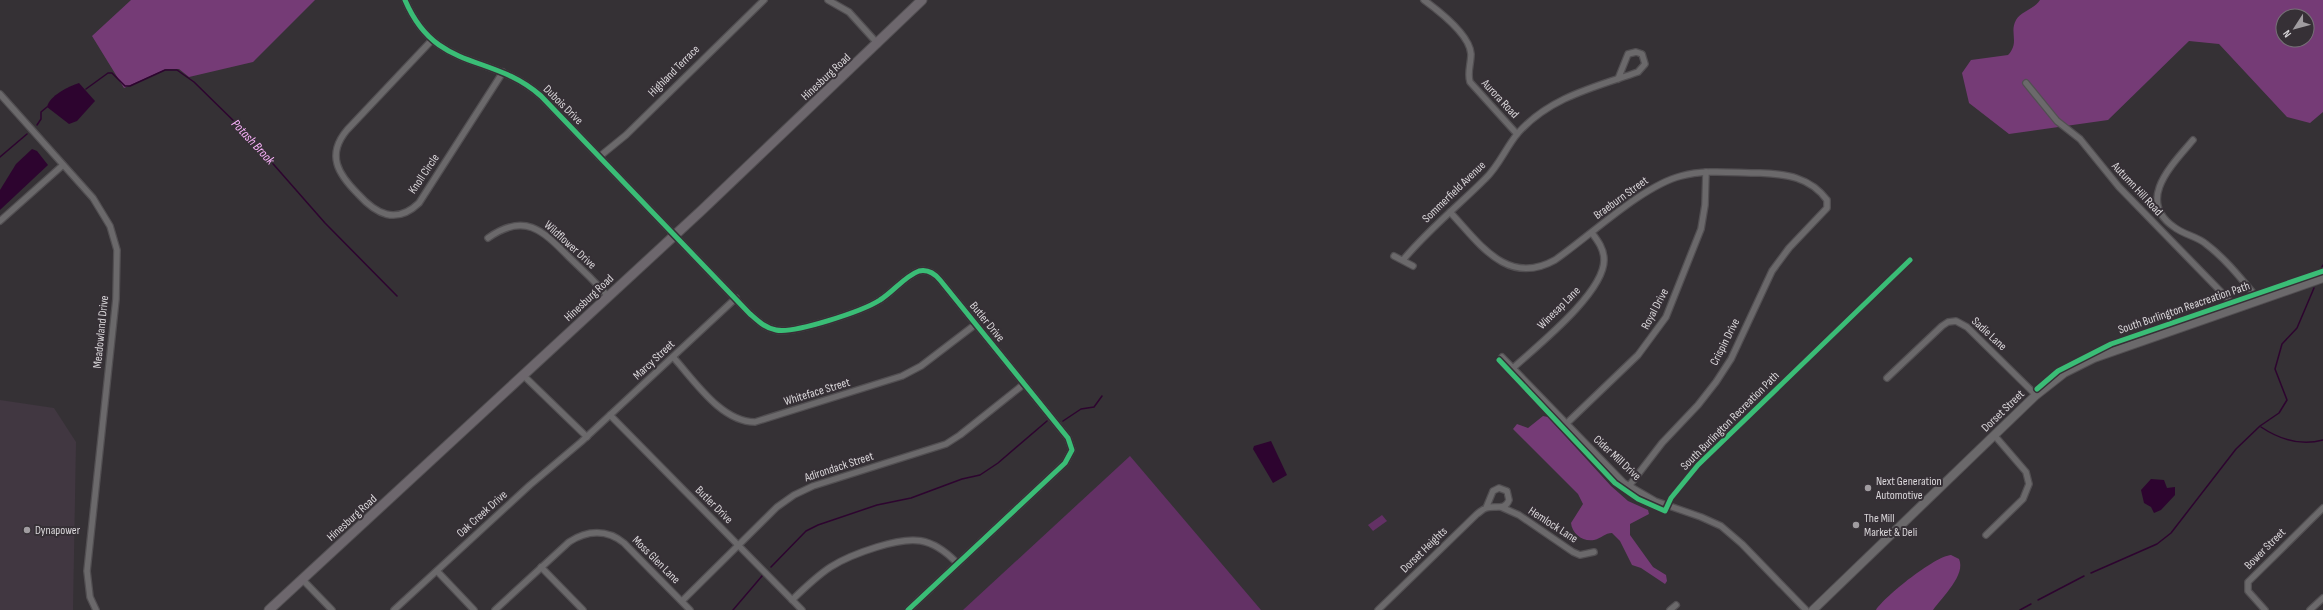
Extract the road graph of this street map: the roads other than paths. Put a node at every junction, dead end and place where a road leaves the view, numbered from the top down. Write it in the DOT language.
graph roads {
  1 [pos="405,0"];
  2 [pos="764,0"];
  3 [pos="828,0"];
  4 [pos="922,0"];
  5 [pos="1424,0"];
  6 [pos="432,40"];
  7 [pos="878,44"];
  8 [pos="503,72"];
  9 [pos="1618,79"];
  10 [pos="2026,83"];
  11 [pos="0,94"];
  12 [pos="1517,134"];
  13 [pos="2193,140"];
  14 [pos="599,157"];
  15 [pos="63,165"];
  16 [pos="1706,172"];
  17 [pos="1827,200"];
  18 [pos="1450,212"];
  19 [pos="0,221"];
  20 [pos="1592,233"];
  21 [pos="676,235"];
  22 [pos="488,238"];
  23 [pos="1394,256"];
  24 [pos="1403,260"];
  25 [pos="1412,266"];
  26 [pos="2323,278"];
  27 [pos="608,296"];
  28 [pos="736,298"];
  29 [pos="2259,300"];
  30 [pos="2234,308"];
  31 [pos="976,324"];
  32 [pos="673,357"];
  33 [pos="1502,357"];
  34 [pos="1513,368"];
  35 [pos="524,376"];
  36 [pos="1887,378"];
  37 [pos="1024,384"];
  38 [pos="2036,395"];
  39 [pos="610,416"];
  40 [pos="1566,424"];
  41 [pos="1995,436"];
  42 [pos="587,437"];
  43 [pos="1629,486"];
  44 [pos="1501,507"];
  45 [pos="1486,508"];
  46 [pos="2323,508"];
  47 [pos="1986,535"];
  48 [pos="738,545"];
  49 [pos="1594,552"];
  50 [pos="957,563"];
  51 [pos="541,567"];
  52 [pos="437,571"];
  53 [pos="302,580"];
  54 [pos="2323,598"];
  55 [pos="792,600"];
  56 [pos="682,601"];
  57 [pos="1676,604"];
  58 [pos="96,610"];
  59 [pos="269,610"];
  60 [pos="332,610"];
  61 [pos="394,610"];
  62 [pos="474,610"];
  63 [pos="495,610"];
  64 [pos="583,610"];
  65 [pos="690,610"];
  66 [pos="802,610"];
  67 [pos="908,610"];
  68 [pos="1378,610"];
  69 [pos="1670,610"];
  70 [pos="1806,610"];
  71 [pos="1813,610"];
  72 [pos="2266,610"];
  73 [pos="2310,610"];
  1 -- 6 [label="street, Dubois Drive"];
  2 -- 14 [label="street, Highland Terrace"];
  3 -- 7 [label="street"];
  4 -- 7 [label="main road, Hinesburg Road"];
  5 -- 12 [label="street, Aurora Road"];
  6 -- 8 [label="street, Dubois Drive"];
  6 -- 8 [label="street, Knoll Circle"];
  7 -- 21 [label="main road, Hinesburg Road"];
  8 -- 14 [label="street, Dubois Drive"];
  9 -- 9 [label="street, Sommerfield Avenue"];
  9 -- 12 [label="street, Sommerfield Avenue"];
  10 -- 30 [label="street, Autumn Hill Road"];
  11 -- 15 [label="street, Meadowland Drive"];
  12 -- 18 [label="street, Sommerfield Avenue"];
  13 -- 29 [label="street"];
  14 -- 21 [label="street, Dubois Drive"];
  15 -- 19 [label="street"];
  15 -- 58 [label="street, Meadowland Drive"];
  16 -- 17 [label="street, Braeburn Street"];
  16 -- 20 [label="street, Braeburn Street"];
  16 -- 40 [label="street, Royal Drive"];
  17 -- 43 [label="street, Crispin Drive"];
  18 -- 20 [label="street, Braeburn Street"];
  18 -- 24 [label="street, Sommerfield Avenue"];
  20 -- 34 [label="street, Winesap Lane"];
  21 -- 27 [label="main road, Hinesburg Road"];
  21 -- 28 [label="street, Butler Drive"];
  22 -- 27 [label="street, Wildflower Drive"];
  23 -- 24 [label="street"];
  24 -- 25 [label="street"];
  26 -- 29 [label="street, Dorset Street"];
  27 -- 35 [label="main road, Hinesburg Road"];
  28 -- 31 [label="street, Butler Drive"];
  28 -- 32 [label="street, Marcy Street"];
  29 -- 30 [label="street, Dorset Street"];
  30 -- 38 [label="street, Dorset Street"];
  31 -- 32 [label="street, Whiteface Street"];
  31 -- 37 [label="street, Butler Drive"];
  32 -- 39 [label="street, Marcy Street"];
  33 -- 34 [label="street, Cider Mill Drive"];
  34 -- 40 [label="street, Cider Mill Drive"];
  35 -- 42 [label="street"];
  35 -- 53 [label="main road, Hinesburg Road"];
  36 -- 38 [label="street, Sadie Lane"];
  37 -- 48 [label="street, Adirondack Street"];
  37 -- 50 [label="street, Butler Drive"];
  38 -- 41 [label="street, Dorset Street"];
  39 -- 42 [label="street, Marcy Street"];
  39 -- 48 [label="street, Butler Drive"];
  40 -- 43 [label="street, Cider Mill Drive"];
  41 -- 47 [label="street"];
  41 -- 71 [label="street, Dorset Street"];
  42 -- 52 [label="street, Oak Creek Drive"];
  43 -- 70 [label="street, Cider Mill Drive"];
  44 -- 45 [label="street"];
  44 -- 45 [label="street, Dorset Heights"];
  44 -- 49 [label="street, Hemlock Lane"];
  45 -- 68 [label="street, Dorset Heights"];
  46 -- 72 [label="street, Bower Street"];
  48 -- 55 [label="street, Butler Drive"];
  48 -- 56 [label="street, Adirondack Street"];
  50 -- 55 [label="street"];
  50 -- 67 [label="street, Butler Drive"];
  51 -- 56 [label="street, Moss Glen Lane"];
  51 -- 63 [label="street, Moss Glen Lane"];
  51 -- 64 [label="street"];
  52 -- 61 [label="street, Oak Creek Drive"];
  52 -- 62 [label="street"];
  53 -- 59 [label="main road, Hinesburg Road"];
  53 -- 60 [label="street"];
  54 -- 73 [label="street"];
  55 -- 66 [label="street, Butler Drive"];
  56 -- 65 [label="street, Moss Glen Lane"];
  57 -- 69 [label="street"];
}
